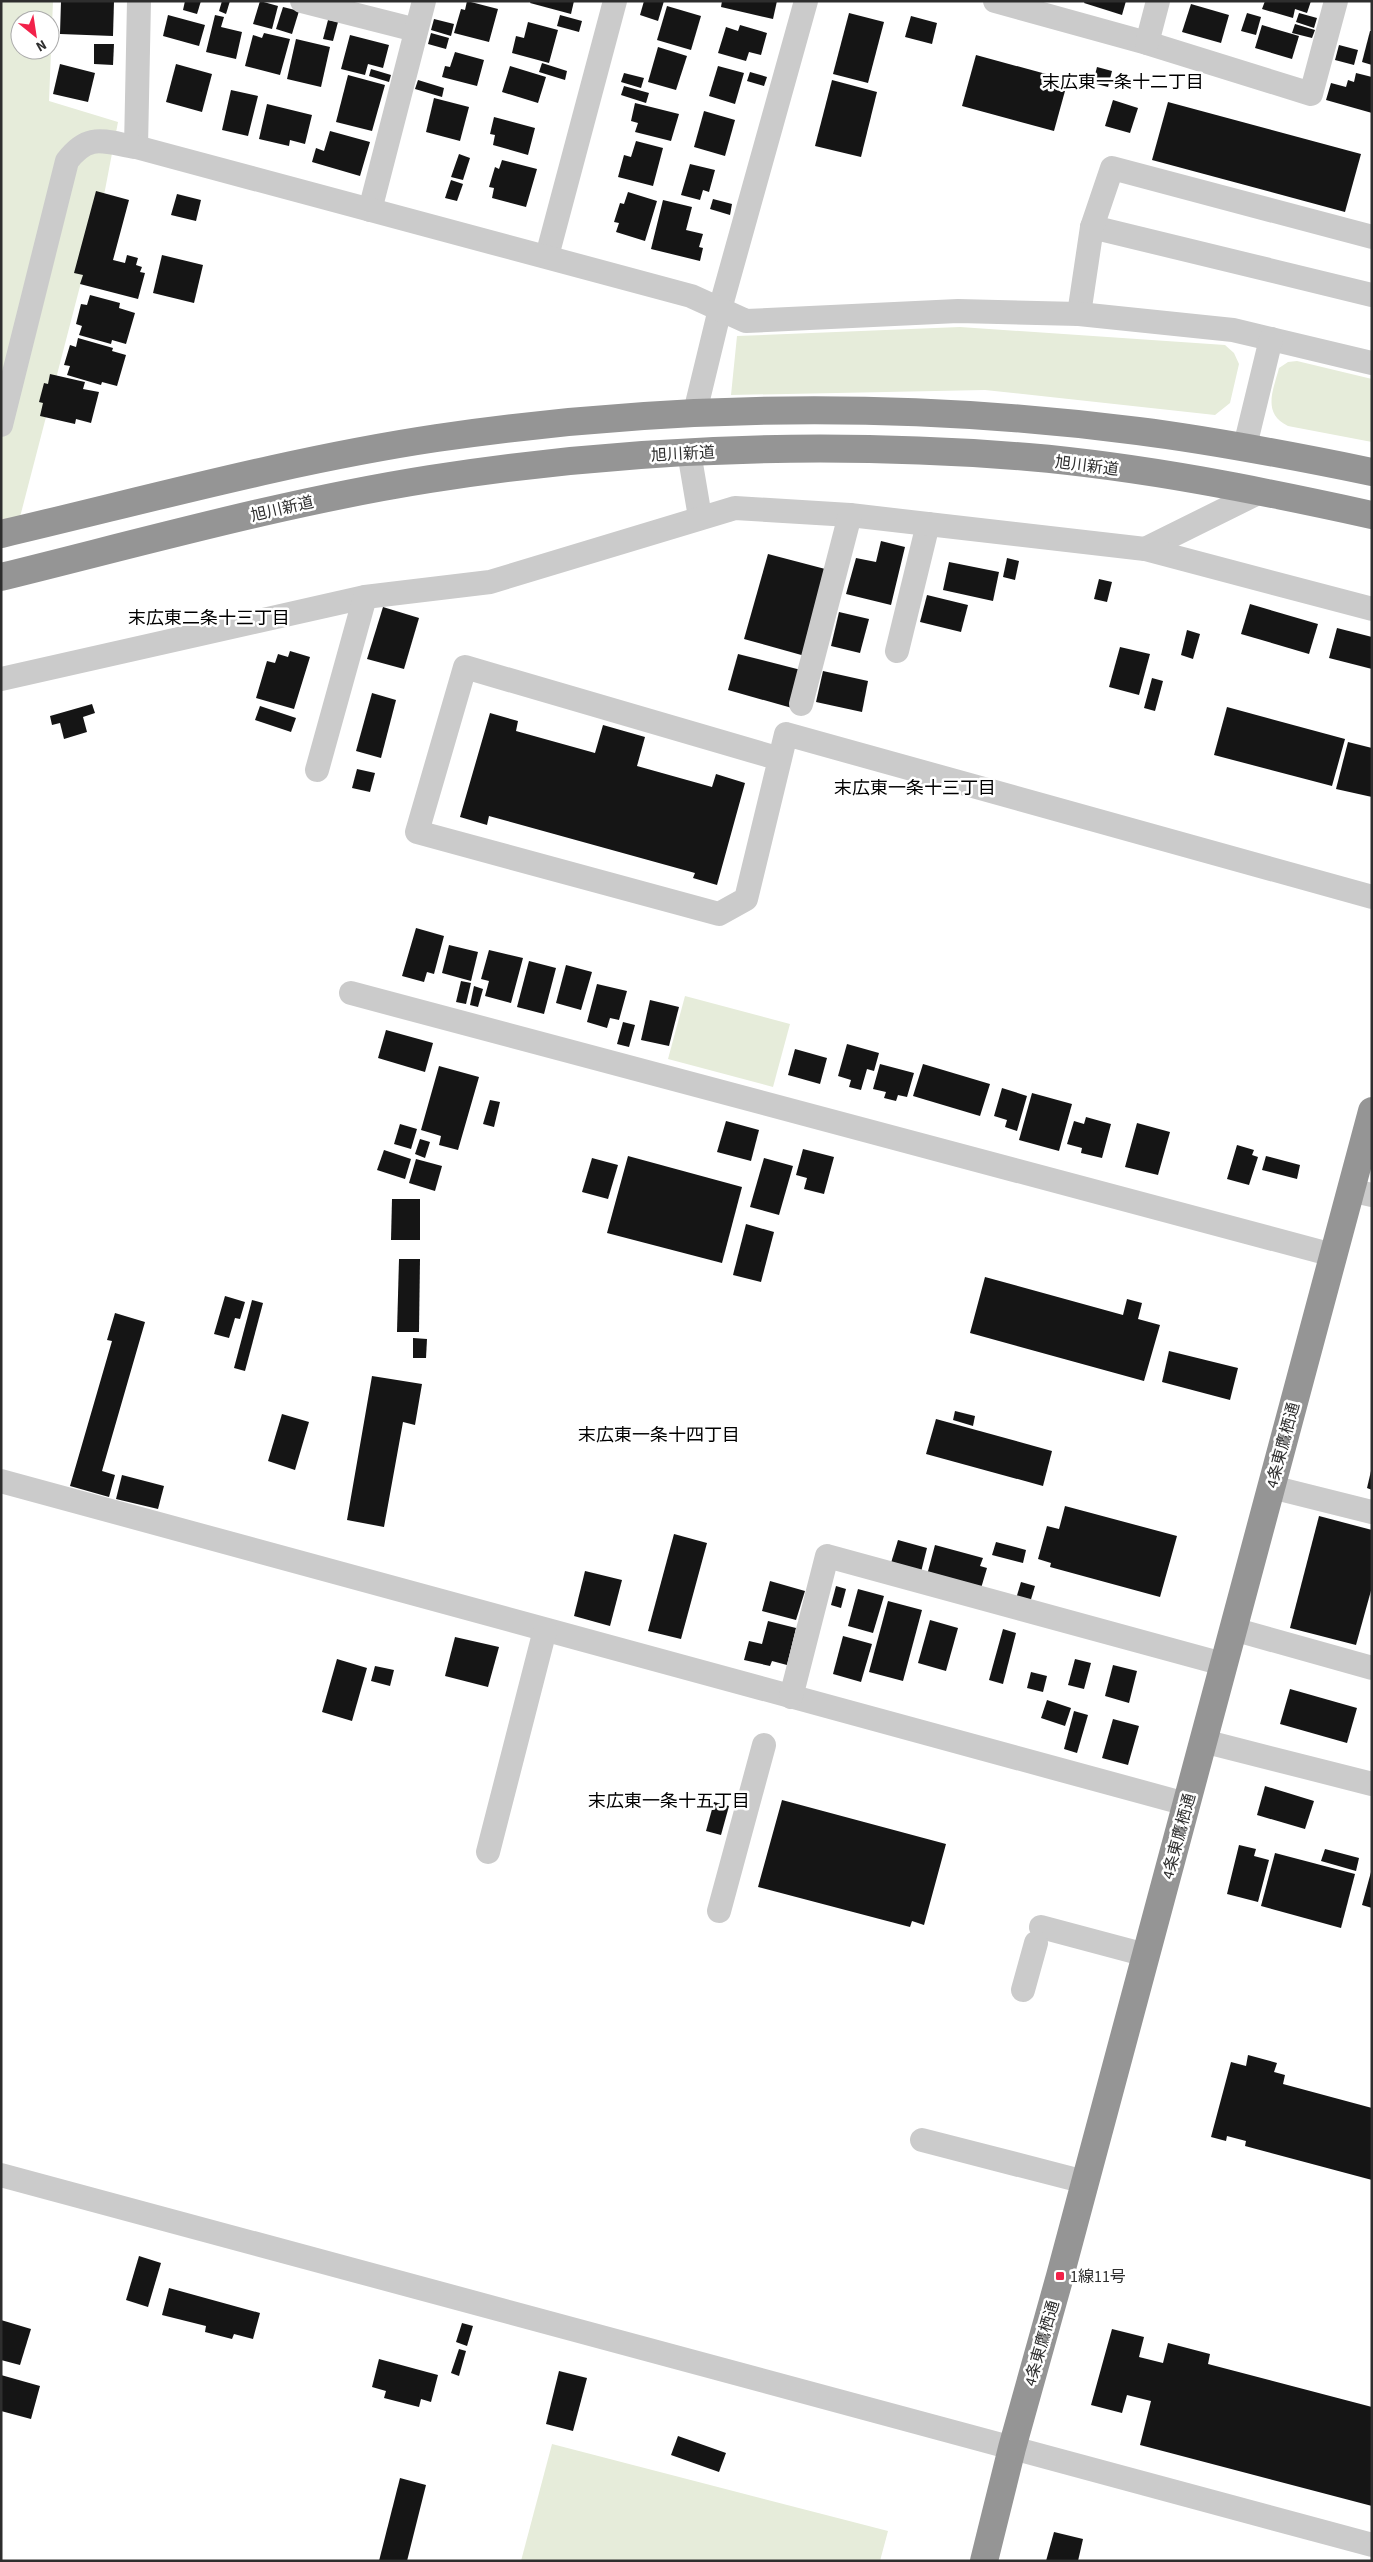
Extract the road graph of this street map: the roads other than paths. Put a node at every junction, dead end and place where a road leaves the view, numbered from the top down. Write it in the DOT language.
graph roads {
  1 [pos="140,1"];
  2 [pos="302,1"];
  3 [pos="424,1"];
  4 [pos="615,1"];
  5 [pos="806,1"];
  6 [pos="995,1"];
  7 [pos="1158,1"];
  8 [pos="1336,1"];
  9 [pos="416,30"];
  10 [pos="1146,43"];
  11 [pos="136,147"];
  12 [pos="370,210"];
  13 [pos="1092,227"];
  14 [pos="1372,237"];
  15 [pos="547,256"];
  16 [pos="1372,295"];
  17 [pos="720,310"];
  18 [pos="1079,314"];
  19 [pos="1271,338"];
  20 [pos="1372,363"];
  21 [pos="695,412"];
  22 [pos="1,425"];
  23 [pos="1245,446"];
  24 [pos="689,452"];
  25 [pos="1372,472"];
  26 [pos="1262,491"];
  27 [pos="850,515"];
  28 [pos="1372,515"];
  29 [pos="700,516"];
  30 [pos="928,524"];
  31 [pos="1,534"];
  32 [pos="1145,549"];
  33 [pos="1,577"];
  34 [pos="365,596"];
  35 [pos="1372,609"];
  36 [pos="897,651"];
  37 [pos="1,679"];
  38 [pos="801,704"];
  39 [pos="780,759"];
  40 [pos="317,770"];
  41 [pos="1372,897"];
  42 [pos="351,993"];
  43 [pos="1372,1111"];
  44 [pos="1361,1192"];
  45 [pos="1333,1256"];
  46 [pos="1,1481"];
  47 [pos="1271,1487"];
  48 [pos="1372,1512"];
  49 [pos="1233,1628"];
  50 [pos="545,1630"];
  51 [pos="1224,1664"];
  52 [pos="1372,1668"];
  53 [pos="791,1697"];
  54 [pos="1203,1740"];
  55 [pos="764,1745"];
  56 [pos="1372,1784"];
  57 [pos="1186,1804"];
  58 [pos="488,1852"];
  59 [pos="719,1911"];
  60 [pos="1146,1955"];
  61 [pos="1022,1990"];
  62 [pos="922,2140"];
  63 [pos="1,2175"];
  64 [pos="1085,2182"];
  65 [pos="1012,2448"];
  66 [pos="1372,2545"];
  67 [pos="984,2561"];
  1 -- 11 [label="street"];
  2 -- 9 [label="street"];
  3 -- 9 [label="street"];
  4 -- 15 [label="street"];
  5 -- 17 [label="street"];
  6 -- 10 [label="street"];
  7 -- 10 [label="street"];
  8 -- 10 [label="street"];
  9 -- 12 [label="street"];
  11 -- 12 [label="street"];
  11 -- 22 [label="street"];
  12 -- 15 [label="street"];
  13 -- 14 [label="street"];
  13 -- 16 [label="street"];
  13 -- 18 [label="street"];
  15 -- 17 [label="street"];
  17 -- 18 [label="street"];
  17 -- 21 [label="street"];
  18 -- 19 [label="street"];
  19 -- 20 [label="street"];
  19 -- 23 [label="street"];
  21 -- 23 [label="highway"];
  21 -- 31 [label="highway"];
  23 -- 25 [label="highway"];
  24 -- 26 [label="highway, 旭川新道"];
  24 -- 29 [label="street"];
  24 -- 33 [label="highway, 旭川新道"];
  26 -- 28 [label="highway, 旭川新道"];
  26 -- 32 [label="street"];
  27 -- 29 [label="street"];
  27 -- 30 [label="street"];
  27 -- 38 [label="street"];
  29 -- 34 [label="street"];
  30 -- 32 [label="street"];
  30 -- 36 [label="street"];
  32 -- 35 [label="street"];
  34 -- 37 [label="street"];
  34 -- 40 [label="street"];
  39 -- 39 [label="street"];
  39 -- 41 [label="street"];
  42 -- 45 [label="street"];
  43 -- 44 [label="highway, 4条東鷹栖通"];
  44 -- 45 [label="highway, 4条東鷹栖通"];
  45 -- 47 [label="highway, 4条東鷹栖通"];
  46 -- 50 [label="street"];
  47 -- 48 [label="street"];
  47 -- 49 [label="highway, 4条東鷹栖通"];
  49 -- 51 [label="highway, 4条東鷹栖通"];
  49 -- 52 [label="street"];
  50 -- 53 [label="street"];
  50 -- 58 [label="street"];
  51 -- 53 [label="street"];
  51 -- 54 [label="highway, 4条東鷹栖通"];
  53 -- 57 [label="street"];
  54 -- 56 [label="street"];
  54 -- 57 [label="highway, 4条東鷹栖通"];
  55 -- 59 [label="street"];
  57 -- 60 [label="highway, 4条東鷹栖通"];
  60 -- 61 [label="street"];
  60 -- 64 [label="highway, 4条東鷹栖通"];
  62 -- 64 [label="street"];
  63 -- 65 [label="street"];
  64 -- 65 [label="highway, 4条東鷹栖通"];
  65 -- 66 [label="street"];
  65 -- 67 [label="highway, 4条東鷹栖通"];
}
